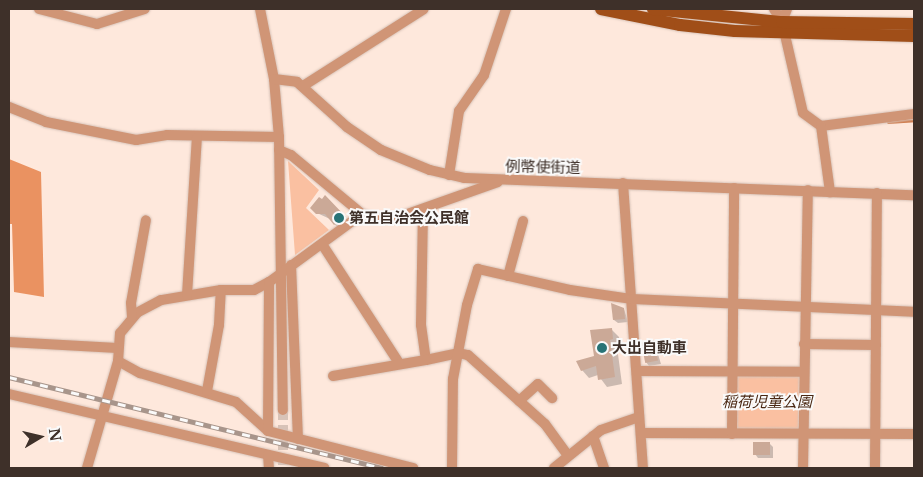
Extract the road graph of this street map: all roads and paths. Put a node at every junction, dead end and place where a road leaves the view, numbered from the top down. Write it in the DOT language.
graph roads {
  1 [pos="40,9"];
  2 [pos="145,9"];
  3 [pos="260,9"];
  4 [pos="424,9"];
  5 [pos="506,9"];
  6 [pos="601,9"];
  7 [pos="653,9"];
  8 [pos="774,9"];
  9 [pos="787,9"];
  10 [pos="914,24"];
  11 [pos="783,28"];
  12 [pos="914,36"];
  13 [pos="274,79"];
  14 [pos="303,86"];
  15 [pos="9,107"];
  16 [pos="914,114"];
  17 [pos="821,126"];
  18 [pos="279,137"];
  19 [pos="196,138"];
  20 [pos="279,150"];
  21 [pos="449,175"];
  22 [pos="499,181"];
  23 [pos="624,183"];
  24 [pos="734,188"];
  25 [pos="808,190"];
  26 [pos="830,192"];
  27 [pos="877,193"];
  28 [pos="914,195"];
  29 [pos="423,210"];
  30 [pos="362,214"];
  31 [pos="146,220"];
  32 [pos="523,222"];
  33 [pos="322,244"];
  34 [pos="291,265"];
  35 [pos="280,274"];
  36 [pos="508,276"];
  37 [pos="270,282"];
  38 [pos="221,290"];
  39 [pos="188,295"];
  40 [pos="632,299"];
  41 [pos="733,303"];
  42 [pos="805,306"];
  43 [pos="876,310"];
  44 [pos="914,312"];
  45 [pos="132,316"];
  46 [pos="9,342"];
  47 [pos="804,344"];
  48 [pos="876,345"];
  49 [pos="117,348"];
  50 [pos="459,353"];
  51 [pos="426,360"];
  52 [pos="118,361"];
  53 [pos="399,363"];
  54 [pos="637,371"];
  55 [pos="733,371"];
  56 [pos="803,372"];
  57 [pos="333,376"];
  58 [pos="207,391"];
  59 [pos="9,394"];
  60 [pos="552,398"];
  61 [pos="519,401"];
  62 [pos="282,410"];
  63 [pos="100,415"];
  64 [pos="640,417"];
  65 [pos="268,431"];
  66 [pos="641,433"];
  67 [pos="732,434"];
  68 [pos="804,434"];
  69 [pos="875,434"];
  70 [pos="914,434"];
  71 [pos="593,436"];
  72 [pos="298,439"];
  73 [pos="268,455"];
  74 [pos="568,456"];
  75 [pos="298,465"];
  76 [pos="9,467"];
  77 [pos="87,467"];
  78 [pos="269,468"];
  79 [pos="324,468"];
  80 [pos="413,468"];
  81 [pos="452,468"];
  82 [pos="554,468"];
  83 [pos="604,468"];
  84 [pos="643,468"];
  85 [pos="803,468"];
  86 [pos="874,468"];
  1 -- 2 [label="street"];
  3 -- 13 [label="street"];
  4 -- 14 [label="street"];
  5 -- 21 [label="street"];
  6 -- 11 [label="main road"];
  7 -- 11 [label="main road"];
  8 -- 11 [label="street"];
  9 -- 11 [label="street"];
  10 -- 11 [label="main road"];
  11 -- 12 [label="main road"];
  11 -- 17 [label="street"];
  13 -- 14 [label="street, 例幣使街道"];
  13 -- 18 [label="street"];
  14 -- 21 [label="street, 例幣使街道"];
  15 -- 19 [label="street"];
  16 -- 17 [label="street"];
  17 -- 26 [label="street"];
  18 -- 19 [label="street"];
  18 -- 20 [label="street"];
  19 -- 39 [label="street"];
  20 -- 30 [label="street"];
  20 -- 35 [label="street"];
  21 -- 22 [label="street, 例幣使街道"];
  22 -- 23 [label="street, 例幣使街道"];
  22 -- 29 [label="street"];
  23 -- 24 [label="street, 例幣使街道"];
  23 -- 40 [label="street"];
  24 -- 25 [label="street, 例幣使街道"];
  24 -- 41 [label="street"];
  25 -- 26 [label="street, 例幣使街道"];
  25 -- 42 [label="street"];
  26 -- 27 [label="street, 例幣使街道"];
  27 -- 28 [label="street, 例幣使街道"];
  27 -- 43 [label="street"];
  29 -- 30 [label="street"];
  29 -- 51 [label="street"];
  30 -- 33 [label="street"];
  31 -- 45 [label="street"];
  32 -- 36 [label="street"];
  33 -- 34 [label="street"];
  33 -- 53 [label="street"];
  34 -- 35 [label="street"];
  34 -- 72 [label="street"];
  35 -- 37 [label="street"];
  35 -- 62 [label="street"];
  36 -- 40 [label="street"];
  36 -- 50 [label="street"];
  37 -- 38 [label="street"];
  37 -- 65 [label="street"];
  38 -- 39 [label="street"];
  38 -- 58 [label="street"];
  39 -- 45 [label="street"];
  40 -- 41 [label="street"];
  40 -- 54 [label="street"];
  41 -- 42 [label="street"];
  41 -- 55 [label="street"];
  42 -- 43 [label="street"];
  42 -- 47 [label="street"];
  43 -- 44 [label="street"];
  43 -- 48 [label="street"];
  45 -- 49 [label="street"];
  46 -- 49 [label="street"];
  47 -- 48 [label="street"];
  47 -- 56 [label="street"];
  48 -- 69 [label="street"];
  49 -- 52 [label="street"];
  50 -- 51 [label="street"];
  50 -- 61 [label="street"];
  50 -- 81 [label="street"];
  51 -- 53 [label="street"];
  52 -- 58 [label="street"];
  52 -- 63 [label="street"];
  53 -- 57 [label="street"];
  54 -- 55 [label="street"];
  54 -- 64 [label="street"];
  55 -- 56 [label="street"];
  55 -- 67 [label="street"];
  56 -- 68 [label="street"];
  58 -- 65 [label="street"];
  59 -- 63 [label="street"];
  60 -- 61 [label="street"];
  61 -- 74 [label="street"];
  63 -- 73 [label="street"];
  63 -- 77 [label="street"];
  64 -- 66 [label="street"];
  64 -- 71 [label="street"];
  65 -- 72 [label="street"];
  66 -- 67 [label="street"];
  66 -- 84 [label="street"];
  67 -- 68 [label="street"];
  68 -- 69 [label="street"];
  68 -- 85 [label="street"];
  69 -- 70 [label="street"];
  69 -- 86 [label="street"];
  71 -- 74 [label="street"];
  71 -- 83 [label="street"];
  72 -- 80 [label="street"];
  73 -- 75 [label="street"];
  73 -- 78 [label="street"];
  74 -- 82 [label="street"];
  75 -- 79 [label="street"];
  76 -- 77 [label="path"];
}
